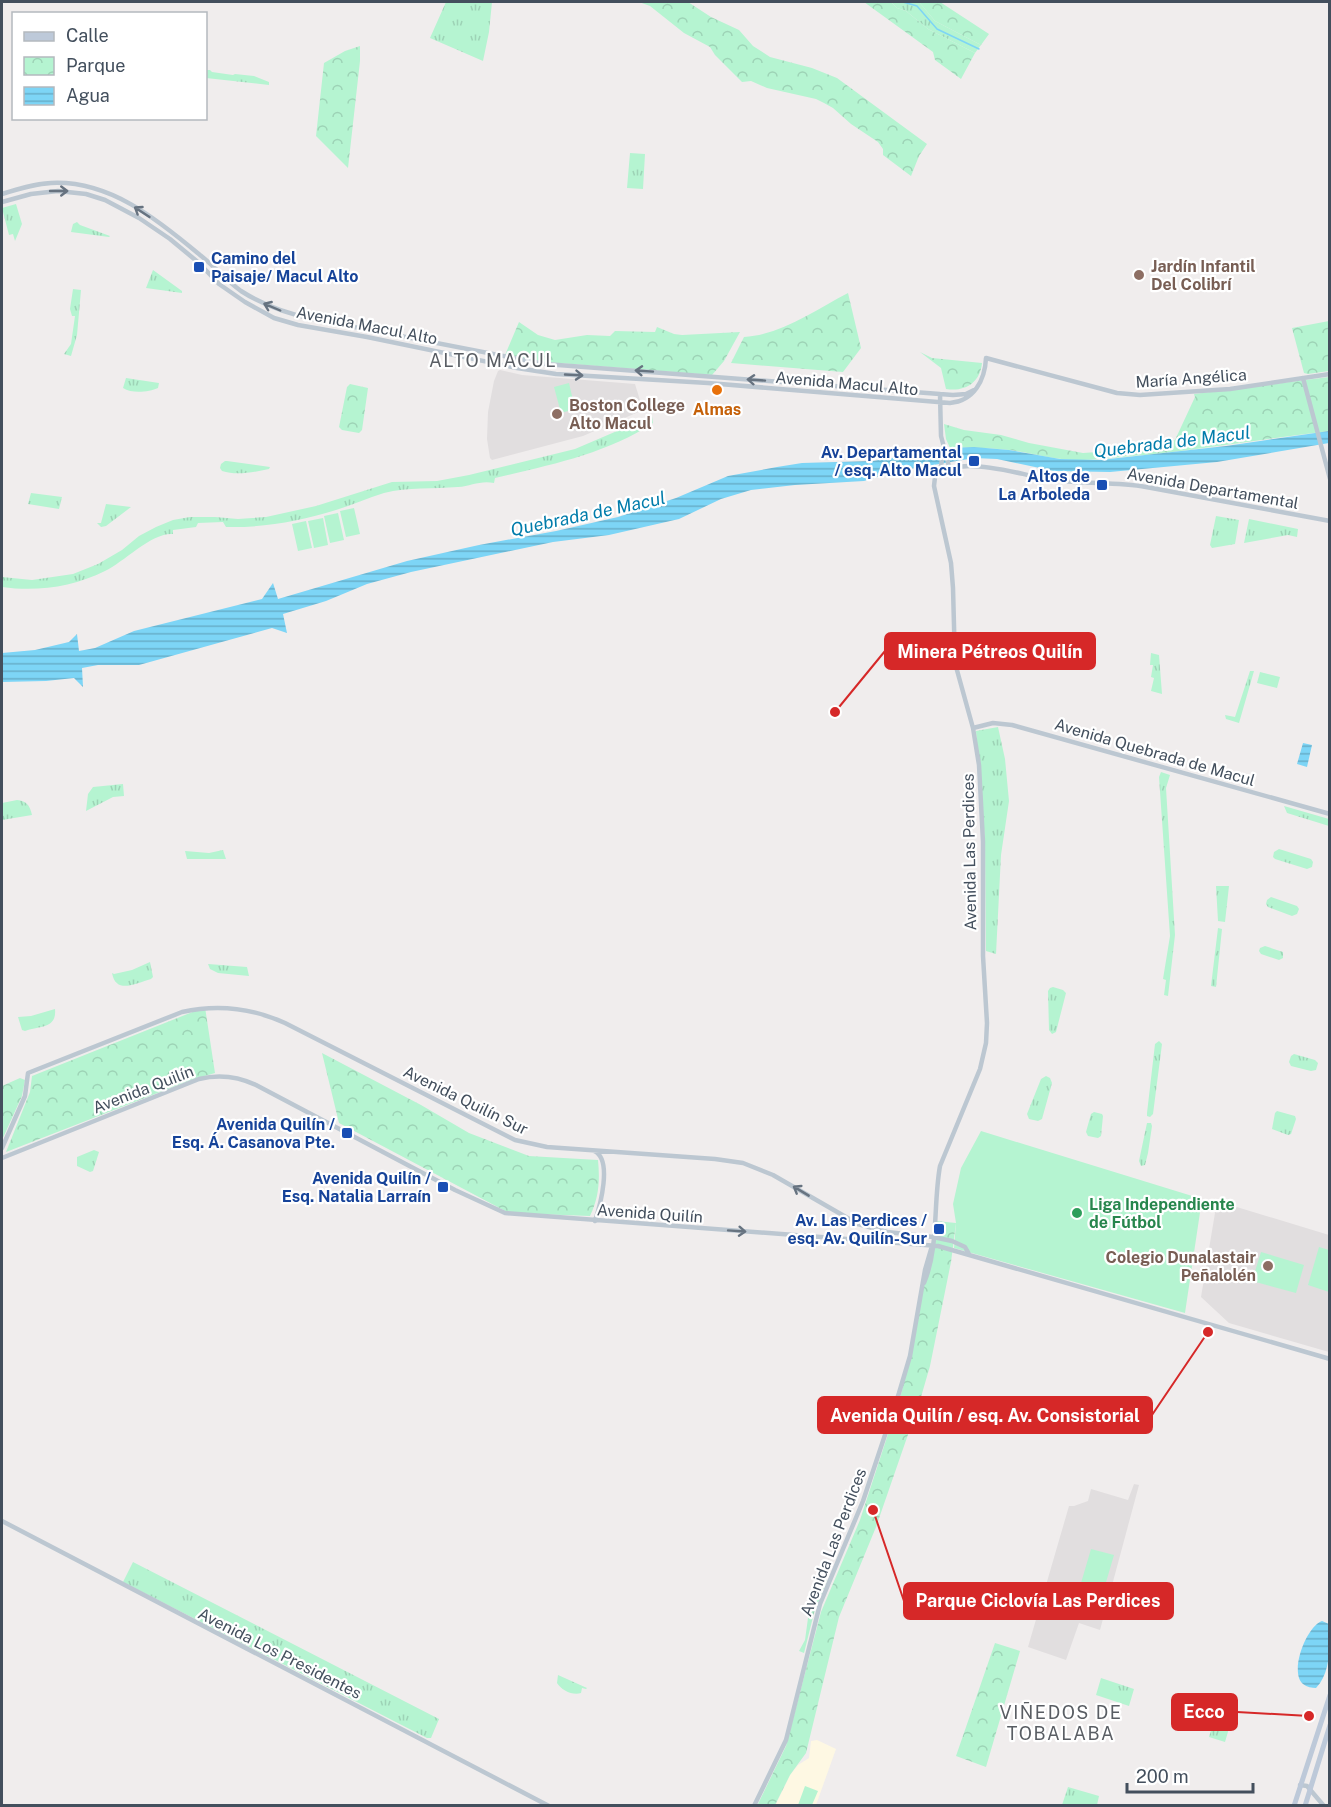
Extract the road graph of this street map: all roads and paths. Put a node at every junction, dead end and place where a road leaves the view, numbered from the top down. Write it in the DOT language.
graph roads {
  1 [pos="2,194"];
  2 [pos="2,202"];
  3 [pos="1329,374"];
  4 [pos="1303,378"];
  5 [pos="976,388"];
  6 [pos="940,394"];
  7 [pos="940,403"];
  8 [pos="945,464"];
  9 [pos="950,470"];
  10 [pos="940,473"];
  11 [pos="1329,479"];
  12 [pos="1329,521"];
  13 [pos="973,728"];
  14 [pos="1329,814"];
  15 [pos="2,1148"];
  16 [pos="589,1150"];
  17 [pos="613,1151"];
  18 [pos="2,1158"];
  19 [pos="602,1158"];
  20 [pos="595,1221"];
  21 [pos="877,1230"];
  22 [pos="887,1232"];
  23 [pos="933,1237"];
  24 [pos="876,1241"];
  25 [pos="885,1242"];
  26 [pos="932,1246"];
  27 [pos="969,1254"];
  28 [pos="1329,1359"];
  29 [pos="2,1521"];
  30 [pos="1329,1695"];
  31 [pos="1329,1725"];
  32 [pos="1300,1785"];
  33 [pos="1310,1790"];
  34 [pos="549,1806"];
  35 [pos="754,1806"];
  36 [pos="1294,1806"];
  37 [pos="1305,1806"];
  38 [pos="1324,1806"];
  6 -- 1 [label="street, Avenida Macul Alto, one-way"];
  2 -- 7 [label="street, Avenida Macul Alto, one-way"];
  3 -- 4 [label="street, María Angélica"];
  4 -- 5 [label="street, María Angélica"];
  4 -- 11 [label="street"];
  5 -- 6 [label="street, Avenida Macul Alto"];
  5 -- 7 [label="street, Avenida Macul Alto"];
  6 -- 7 [label="street"];
  7 -- 8 [label="street"];
  8 -- 9 [label="street"];
  8 -- 10 [label="street, Avenida Las Perdices"];
  9 -- 10 [label="street"];
  9 -- 12 [label="street, Avenida Departamental"];
  10 -- 13 [label="street, Avenida Las Perdices"];
  13 -- 14 [label="street, Avenida Quebrada de Macul"];
  13 -- 23 [label="street, Avenida Las Perdices"];
  15 -- 16 [label="street, Avenida Quilín Sur"];
  16 -- 17 [label="street, Avenida Quilín Sur"];
  16 -- 19 [label="street"];
  17 -- 19 [label="street"];
  21 -- 17 [label="street, Avenida Quilín Sur, one-way"];
  18 -- 20 [label="street, Avenida Quilín"];
  19 -- 20 [label="street"];
  20 -- 24 [label="street, Avenida Quilín, one-way"];
  21 -- 22 [label="street, Avenida Quilín Sur"];
  21 -- 24 [label="street"];
  22 -- 23 [label="street, Avenida Quilín Sur"];
  22 -- 25 [label="street"];
  23 -- 26 [label="street, Avenida Las Perdices"];
  23 -- 27 [label="street, Avenida Quilín Sur"];
  24 -- 25 [label="street, Avenida Quilín"];
  25 -- 26 [label="street, Avenida Quilín"];
  26 -- 27 [label="street, Avenida Quilín"];
  26 -- 35 [label="street, Avenida Las Perdices"];
  27 -- 28 [label="street, Avenida Quilín"];
  29 -- 34 [label="street, Avenida Los Presidentes"];
  30 -- 32 [label="main road"];
  31 -- 33 [label="main road"];
  32 -- 33 [label="street"];
  32 -- 36 [label="main road"];
  33 -- 37 [label="main road"];
  33 -- 38 [label="street"];
}
